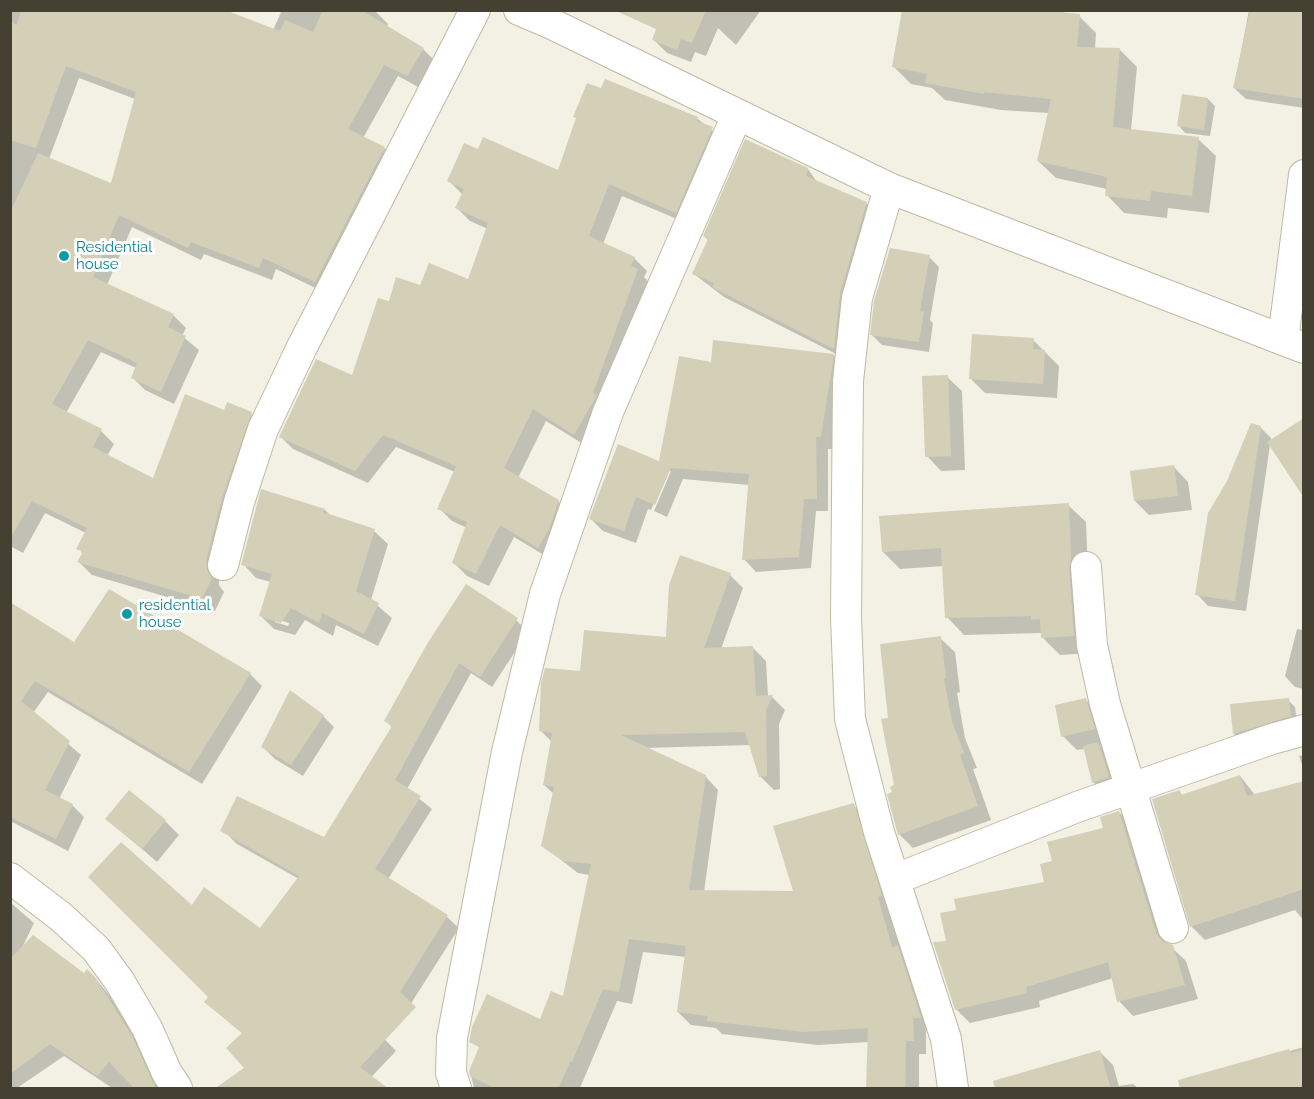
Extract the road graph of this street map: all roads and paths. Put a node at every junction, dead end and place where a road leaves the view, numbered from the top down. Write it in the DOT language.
graph roads {
  1 [pos="476,10"];
  2 [pos="519,10"];
  3 [pos="556,17"];
  4 [pos="736,115"];
  5 [pos="1304,175"];
  6 [pos="889,188"];
  7 [pos="1293,344"];
  8 [pos="223,565"];
  9 [pos="1086,567"];
  10 [pos="1304,730"];
  11 [pos="1131,788"];
  12 [pos="10,878"];
  13 [pos="896,879"];
  14 [pos="1173,928"];
  15 [pos="177,1089"];
  16 [pos="456,1089"];
  17 [pos="953,1089"];
  1 -- 8 [label="street"];
  2 -- 3 [label="street"];
  3 -- 4 [label="street"];
  4 -- 6 [label="street"];
  4 -- 16 [label="street"];
  5 -- 7 [label="street"];
  6 -- 7 [label="street"];
  6 -- 13 [label="street"];
  9 -- 11 [label="street"];
  10 -- 11 [label="street"];
  11 -- 13 [label="street"];
  11 -- 14 [label="street"];
  12 -- 15 [label="street"];
  13 -- 17 [label="street"];
}
